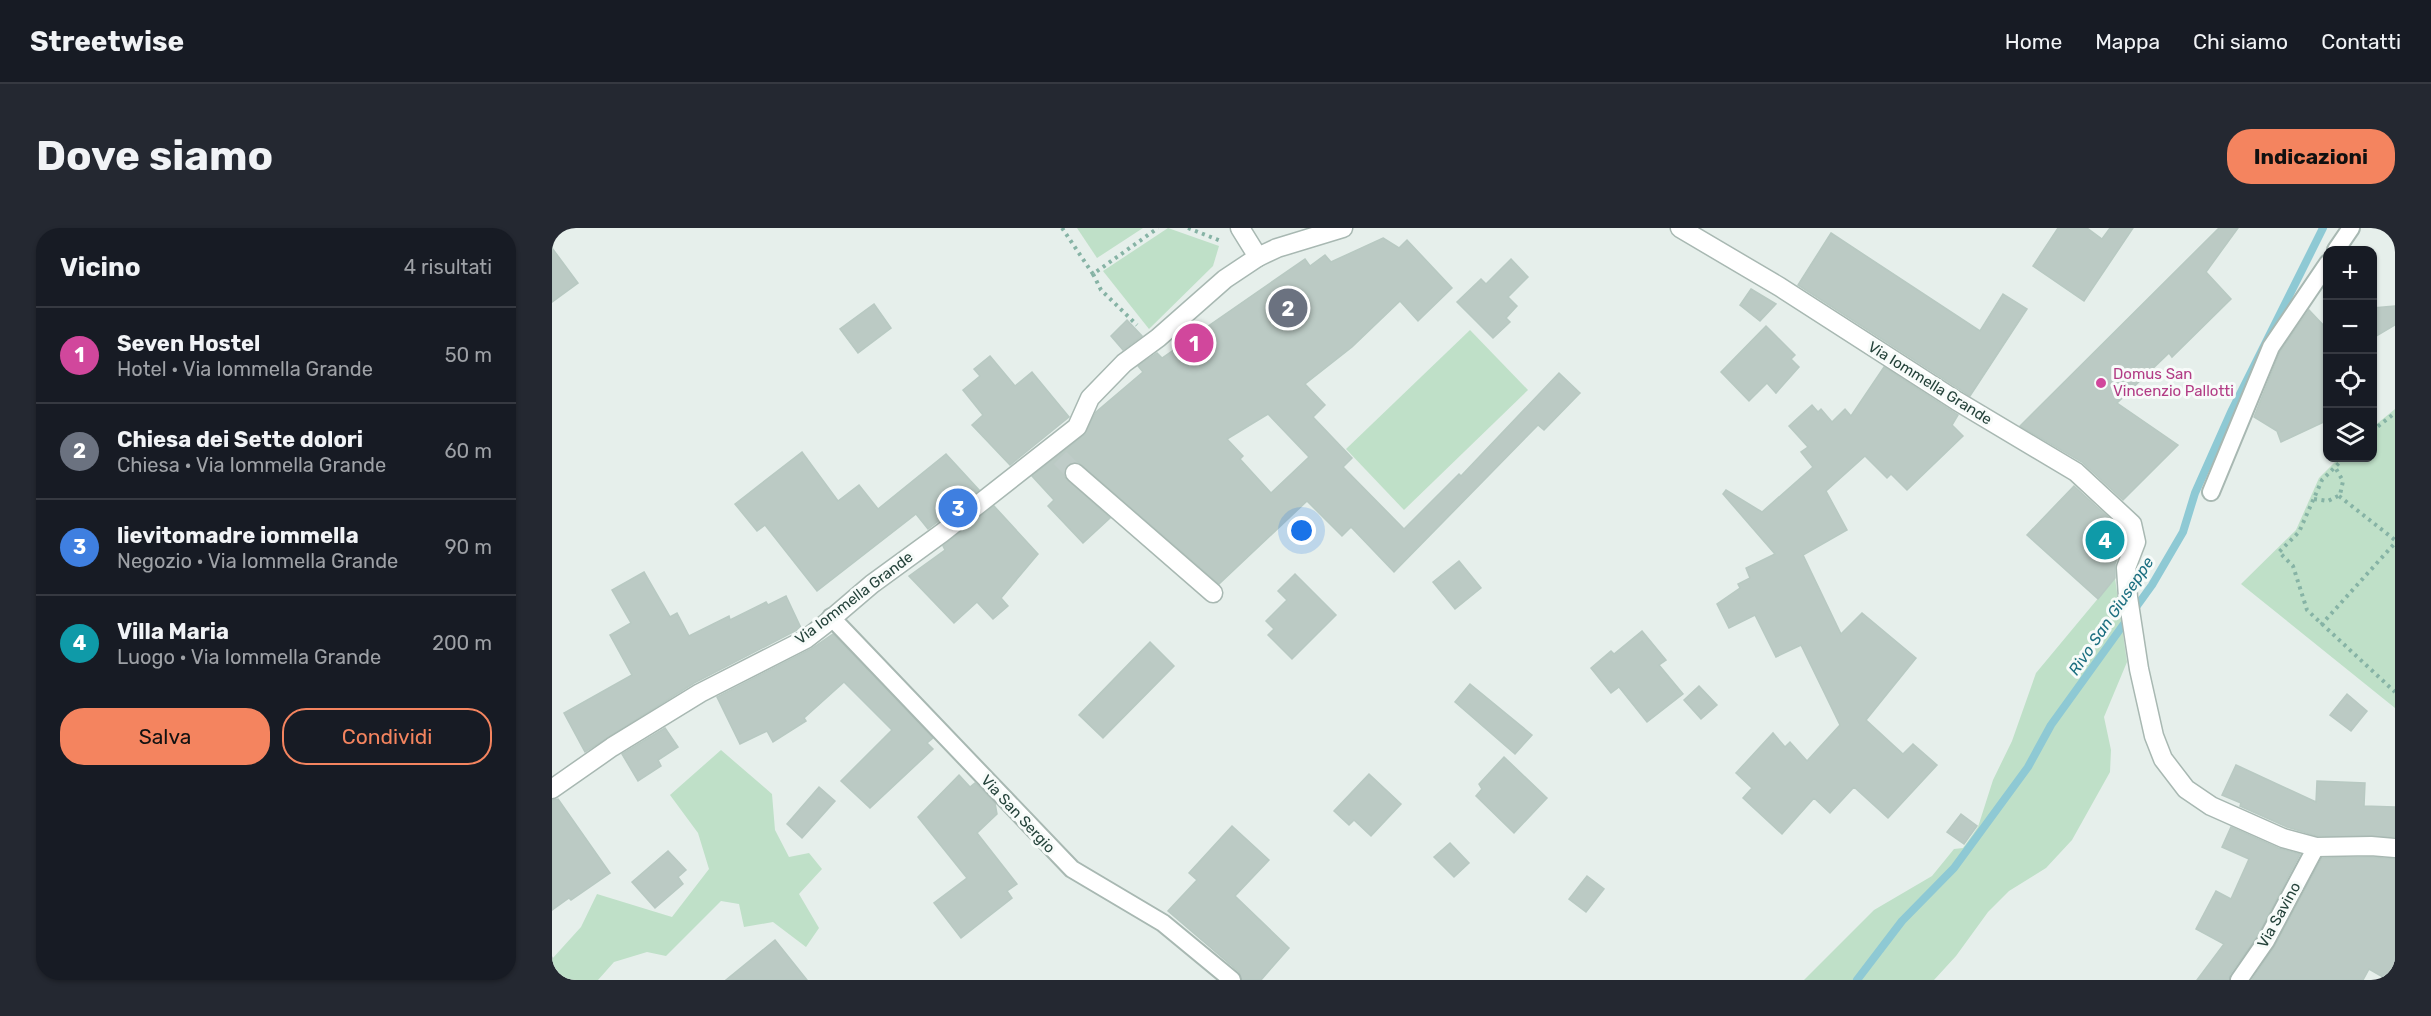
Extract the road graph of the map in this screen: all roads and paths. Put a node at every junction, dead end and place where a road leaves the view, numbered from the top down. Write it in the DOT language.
graph roads {
  1 [pos="1062,228"];
  2 [pos="1158,228"];
  3 [pos="1188,228"];
  4 [pos="1240,228"];
  5 [pos="1343,228"];
  6 [pos="1680,228"];
  7 [pos="2351,228"];
  8 [pos="1223,241"];
  9 [pos="2339,246"];
  10 [pos="1258,257"];
  11 [pos="2323,270"];
  12 [pos="1093,274"];
  13 [pos="1143,330"];
  14 [pos="2395,413"];
  15 [pos="2377,428"];
  16 [pos="2340,462"];
  17 [pos="2335,466"];
  18 [pos="1075,473"];
  19 [pos="2211,492"];
  20 [pos="2339,496"];
  21 [pos="2314,500"];
  22 [pos="2395,541"];
  23 [pos="1213,593"];
  24 [pos="831,617"];
  25 [pos="2321,625"];
  26 [pos="2395,692"];
  27 [pos="552,789"];
  28 [pos="2316,847"];
  29 [pos="2395,848"];
  30 [pos="1232,980"];
  31 [pos="2239,980"];
  1 -- 12 [label="path"];
  2 -- 12 [label="path"];
  3 -- 8 [label="path"];
  4 -- 10 [label="street"];
  5 -- 10 [label="street, Via Iommella Grande"];
  6 -- 28 [label="street, Via Iommella Grande"];
  7 -- 9 [label="lane"];
  10 -- 24 [label="street, Via Iommella Grande"];
  11 -- 19 [label="lane"];
  12 -- 13 [label="path"];
  14 -- 15 [label="path"];
  16 -- 17 [label="path"];
  17 -- 20 [label="path"];
  17 -- 21 [label="path"];
  18 -- 23 [label="street"];
  20 -- 21 [label="path"];
  20 -- 22 [label="path"];
  21 -- 25 [label="path"];
  22 -- 25 [label="path"];
  24 -- 27 [label="street, Via Iommella Grande"];
  24 -- 30 [label="lane, Via San Sergio"];
  25 -- 26 [label="path"];
  28 -- 29 [label="street"];
  28 -- 31 [label="lane, Via Savino"];
}
